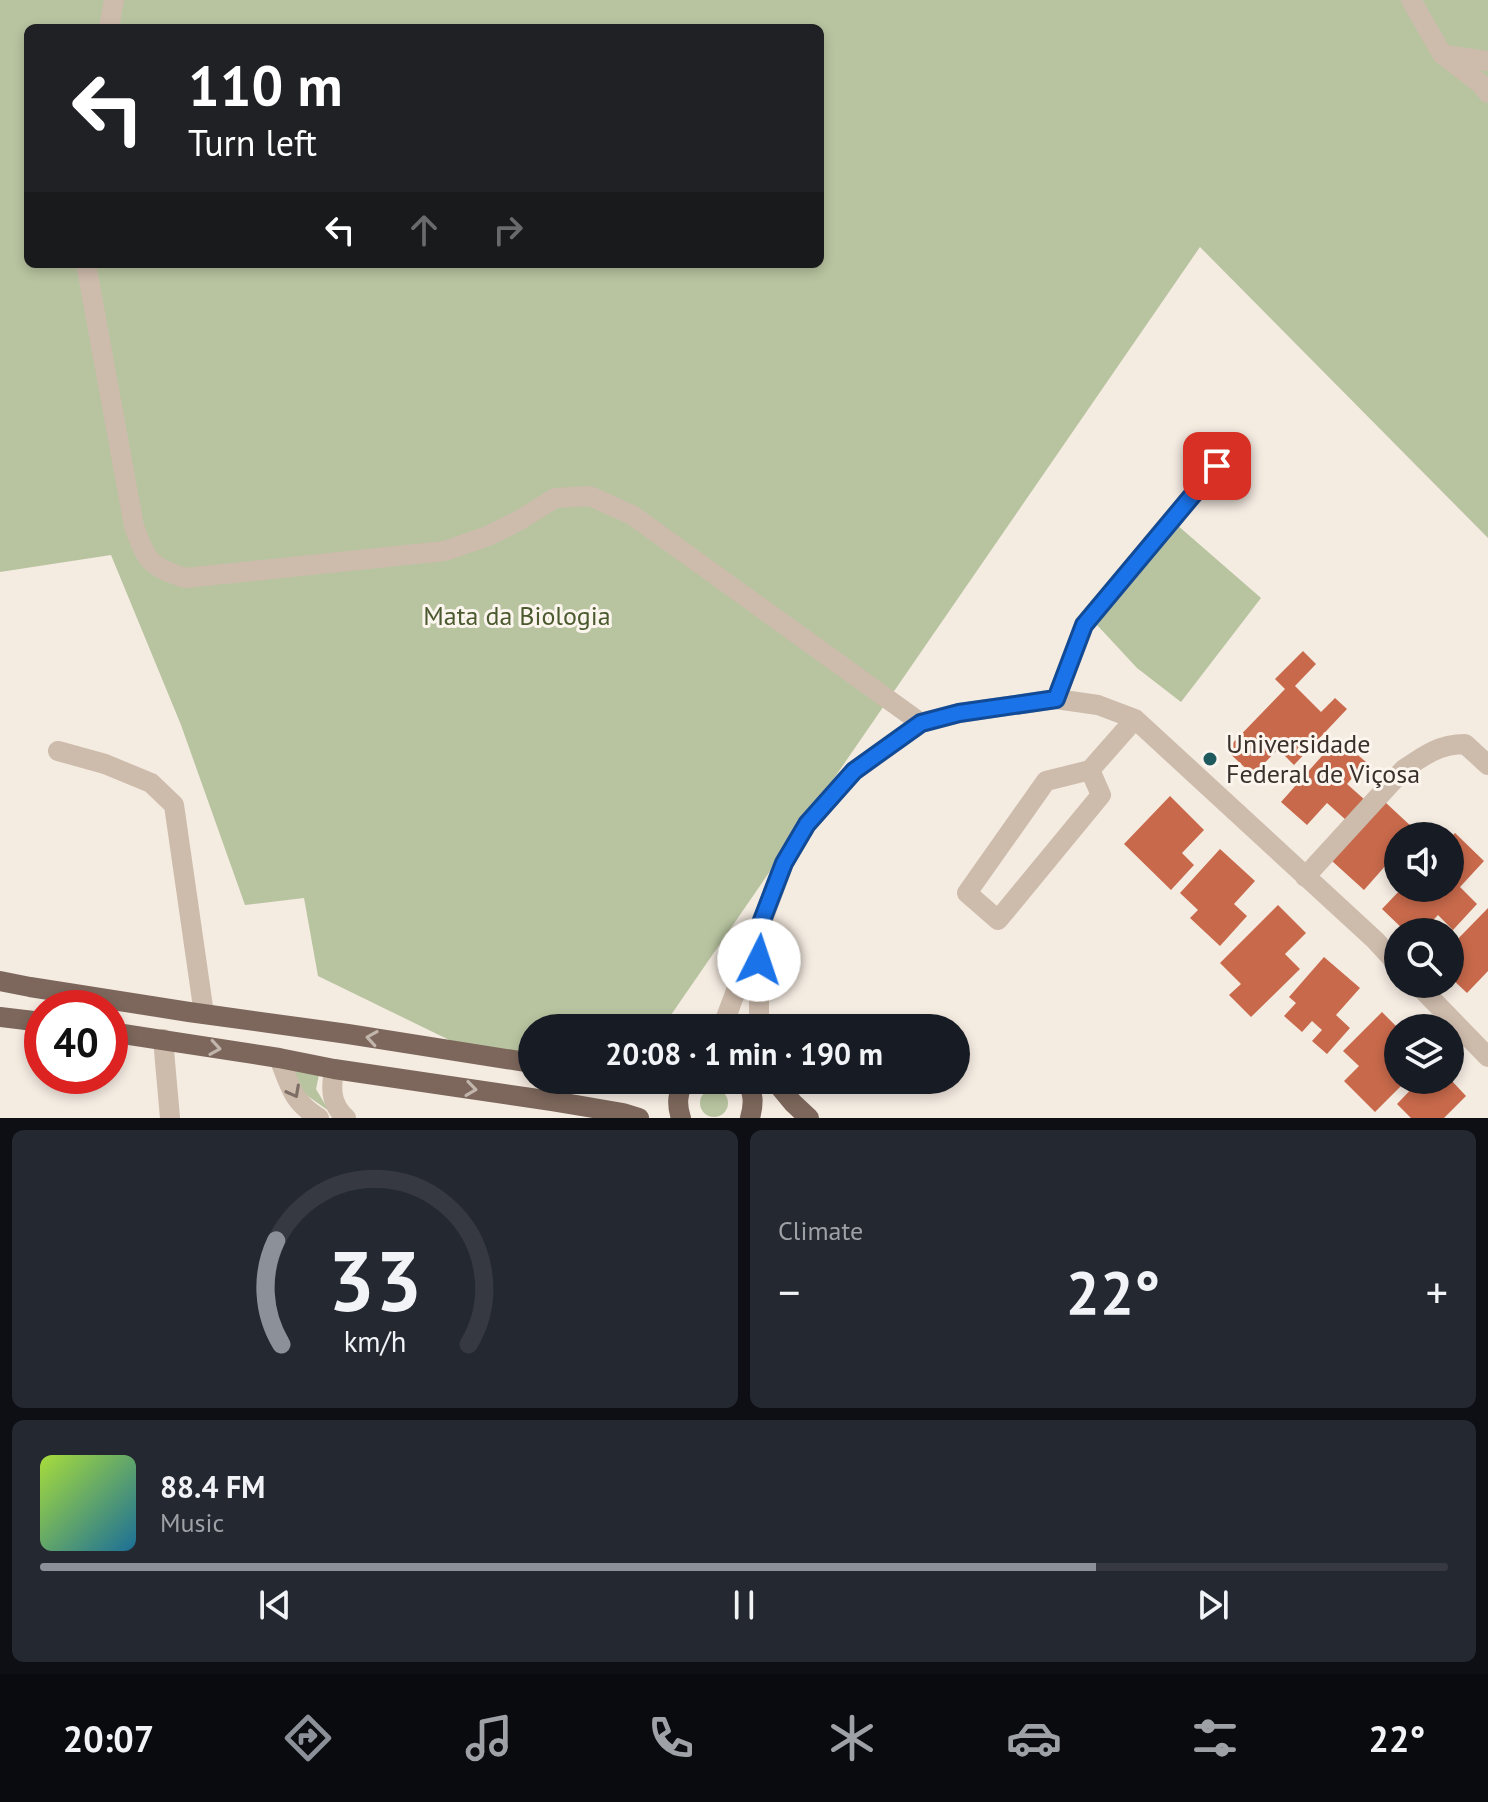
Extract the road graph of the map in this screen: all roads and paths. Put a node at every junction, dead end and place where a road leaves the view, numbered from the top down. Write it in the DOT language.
graph roads {
  1 [pos="114,0"];
  2 [pos="1411,0"];
  3 [pos="110,24"];
  4 [pos="1442,54"];
  5 [pos="1488,61"];
  6 [pos="1486,88"];
  7 [pos="87,268"];
  8 [pos="1217,466"];
  9 [pos="1056,699"];
  10 [pos="1135,719"];
  11 [pos="921,723"];
  12 [pos="58,751"];
  13 [pos="1488,765"];
  14 [pos="1090,770"];
  15 [pos="1305,877"];
  16 [pos="759,928"];
  17 [pos="1384,950"];
  18 [pos="0,981"];
  19 [pos="1431,998"];
  20 [pos="204,1014"];
  21 [pos="727,1014"];
  22 [pos="759,1014"];
  23 [pos="0,1017"];
  24 [pos="24,1019"];
  25 [pos="128,1034"];
  26 [pos="163,1039"];
  27 [pos="1488,1057"];
  28 [pos="279,1058"];
  29 [pos="518,1061"];
  30 [pos="334,1069"];
  31 [pos="678,1094"];
  32 [pos="786,1094"];
  33 [pos="751,1112"];
  34 [pos="170,1118"];
  35 [pos="319,1118"];
  36 [pos="346,1118"];
  37 [pos="639,1118"];
  38 [pos="681,1118"];
  39 [pos="772,1118"];
  40 [pos="809,1118"];
  1 -- 3 [label="street"];
  2 -- 4 [label="street"];
  4 -- 5 [label="street"];
  4 -- 6 [label="street"];
  7 -- 11 [label="street"];
  8 -- 9 [label="street"];
  9 -- 10 [label="street"];
  9 -- 11 [label="street"];
  10 -- 14 [label="street"];
  10 -- 15 [label="street"];
  11 -- 16 [label="street"];
  12 -- 20 [label="street"];
  13 -- 15 [label="street"];
  14 -- 14 [label="street"];
  15 -- 17 [label="street"];
  16 -- 21 [label="street"];
  16 -- 22 [label="street"];
  18 -- 20 [label="main road"];
  19 -- 27 [label="street"];
  29 -- 20 [label="main road, one-way"];
  23 -- 24 [label="main road"];
  25 -- 26 [label="main road"];
  26 -- 28 [label="main road, one-way"];
  26 -- 34 [label="street"];
  28 -- 30 [label="main road"];
  28 -- 35 [label="street, one-way"];
  30 -- 36 [label="street"];
  30 -- 37 [label="main road, one-way"];
  31 -- 38 [label="main road"];
  32 -- 40 [label="main road"];
  33 -- 39 [label="main road"];
}
